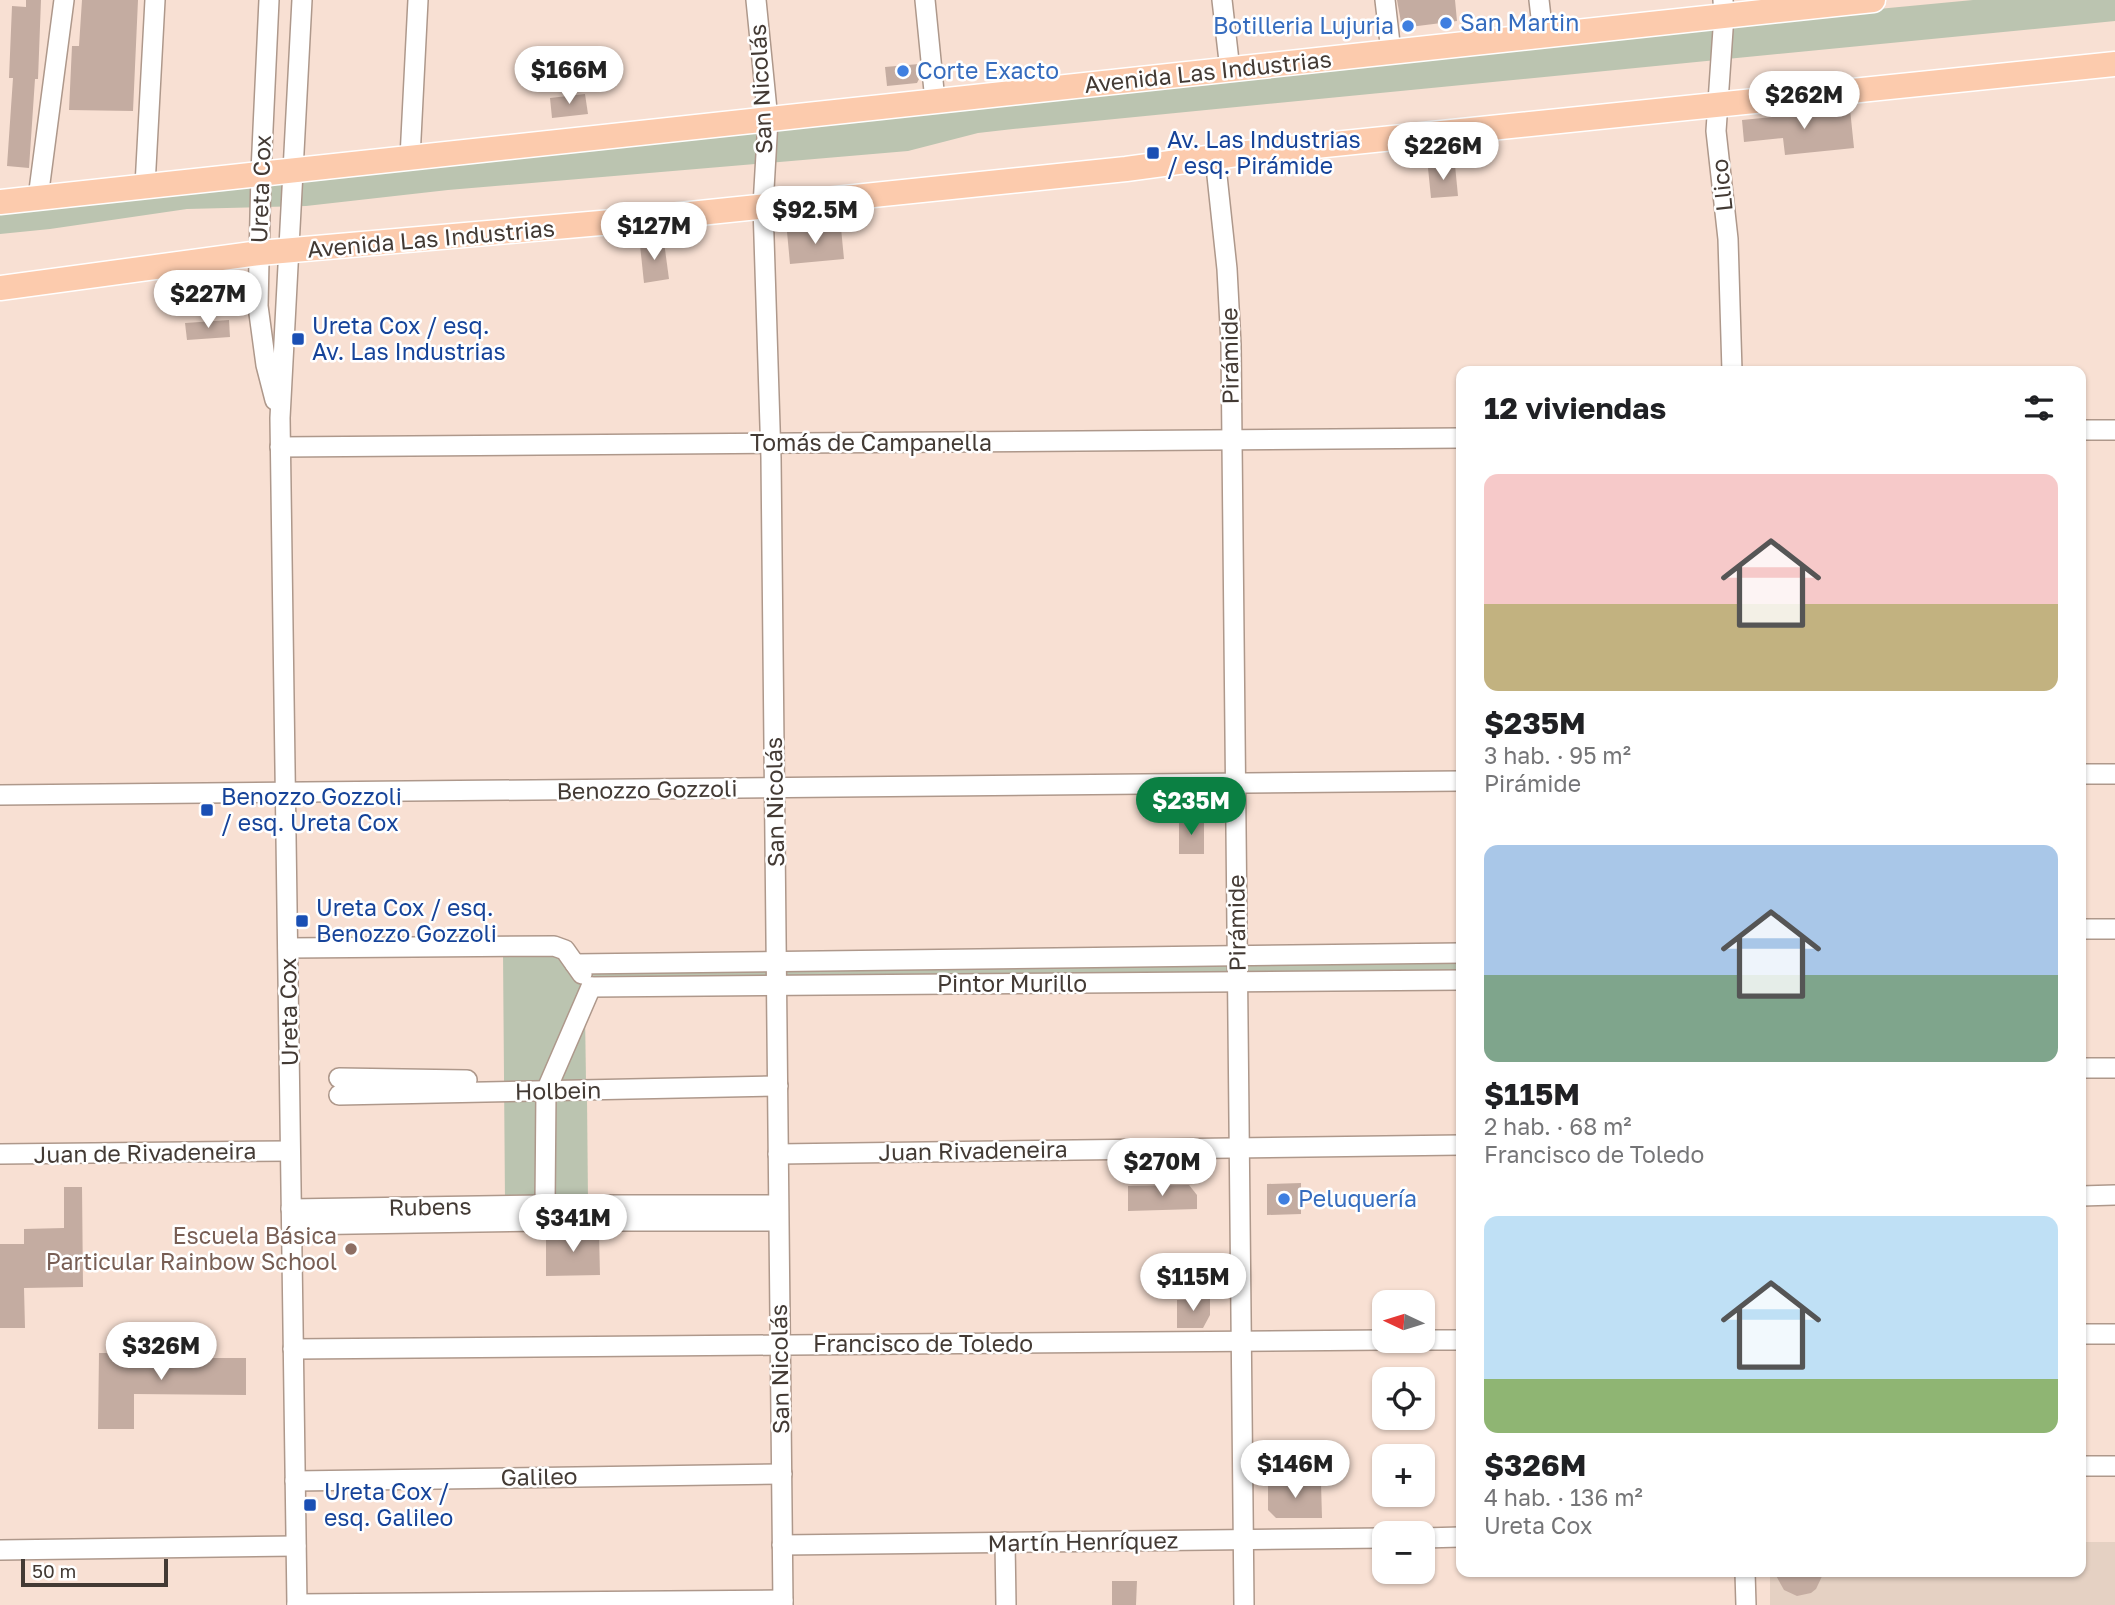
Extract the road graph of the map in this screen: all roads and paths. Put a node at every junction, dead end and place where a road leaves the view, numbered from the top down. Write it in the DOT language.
graph roads {
  1 [pos="64,0"];
  2 [pos="155,0"];
  3 [pos="269,0"];
  4 [pos="302,0"];
  5 [pos="418,0"];
  6 [pos="756,0"];
  7 [pos="925,0"];
  8 [pos="1222,0"];
  9 [pos="1385,0"];
  10 [pos="1539,0"];
  11 [pos="1873,0"];
  12 [pos="1724,8"];
  13 [pos="1543,35"];
  14 [pos="1391,52"];
  15 [pos="2115,64"];
  16 [pos="1230,70"];
  17 [pos="935,101"];
  18 [pos="1717,105"];
  19 [pos="768,120"];
  20 [pos="1216,157"];
  21 [pos="410,158"];
  22 [pos="291,169"];
  23 [pos="261,172"];
  24 [pos="145,186"];
  25 [pos="38,198"];
  26 [pos="0,202"];
  27 [pos="763,206"];
  28 [pos="289,251"];
  29 [pos="259,253"];
  30 [pos="0,288"];
  31 [pos="1732,366"];
  32 [pos="280,418"];
  33 [pos="2086,430"];
  34 [pos="2115,430"];
  35 [pos="1456,438"];
  36 [pos="1231,441"];
  37 [pos="771,443"];
  38 [pos="280,447"];
  39 [pos="2086,774"];
  40 [pos="2115,774"];
  41 [pos="1456,781"];
  42 [pos="1235,784"];
  43 [pos="774,788"];
  44 [pos="285,793"];
  45 [pos="0,795"];
  46 [pos="2086,929"];
  47 [pos="2115,929"];
  48 [pos="288,948"];
  49 [pos="1456,953"];
  50 [pos="1237,956"];
  51 [pos="776,961"];
  52 [pos="575,964"];
  53 [pos="1456,980"];
  54 [pos="1237,983"];
  55 [pos="776,985"];
  56 [pos="590,987"];
  57 [pos="2086,1068"];
  58 [pos="2115,1068"];
  59 [pos="339,1086"];
  60 [pos="778,1086"];
  61 [pos="547,1087"];
  62 [pos="1456,1145"];
  63 [pos="1239,1148"];
  64 [pos="290,1151"];
  65 [pos="0,1154"];
  66 [pos="778,1154"];
  67 [pos="2115,1195"];
  68 [pos="2086,1196"];
  69 [pos="545,1205"];
  70 [pos="778,1213"];
  71 [pos="291,1217"];
  72 [pos="2086,1334"];
  73 [pos="2115,1334"];
  74 [pos="1372,1340"];
  75 [pos="1435,1340"];
  76 [pos="1456,1340"];
  77 [pos="1241,1341"];
  78 [pos="780,1345"];
  79 [pos="293,1349"];
  80 [pos="2086,1466"];
  81 [pos="2115,1466"];
  82 [pos="782,1474"];
  83 [pos="295,1480"];
  84 [pos="1456,1537"];
  85 [pos="1372,1538"];
  86 [pos="1435,1538"];
  87 [pos="1243,1540"];
  88 [pos="1005,1542"];
  89 [pos="782,1545"];
  90 [pos="296,1546"];
  91 [pos="0,1550"];
  92 [pos="1745,1577"];
  93 [pos="783,1603"];
  94 [pos="297,1605"];
  95 [pos="1006,1605"];
  96 [pos="1244,1605"];
  97 [pos="1746,1605"];
  1 -- 25 [label="street"];
  2 -- 24 [label="street"];
  3 -- 23 [label="street, Ureta Cox"];
  4 -- 22 [label="street, Ureta Cox"];
  5 -- 21 [label="street"];
  6 -- 19 [label="street, San Nicolás"];
  7 -- 17 [label="street"];
  8 -- 16 [label="street"];
  9 -- 14 [label="street"];
  10 -- 13 [label="street"];
  11 -- 12 [label="main road, Avenida Las Industrias"];
  12 -- 13 [label="main road, Avenida Las Industrias"];
  12 -- 18 [label="street, Llico"];
  13 -- 14 [label="main road, Avenida Las Industrias"];
  14 -- 16 [label="main road, Avenida Las Industrias"];
  15 -- 18 [label="main road, Avenida Las Industrias"];
  16 -- 17 [label="main road, Avenida Las Industrias"];
  17 -- 19 [label="main road, Avenida Las Industrias"];
  18 -- 20 [label="main road, Avenida Las Industrias"];
  18 -- 31 [label="street, Llico"];
  19 -- 21 [label="main road, Avenida Las Industrias"];
  19 -- 27 [label="street, San Nicolás"];
  20 -- 27 [label="main road, Avenida Las Industrias"];
  20 -- 36 [label="street, Pirámide"];
  21 -- 22 [label="main road, Avenida Las Industrias"];
  22 -- 23 [label="main road, Avenida Las Industrias"];
  22 -- 28 [label="street, Ureta Cox"];
  23 -- 24 [label="main road, Avenida Las Industrias"];
  23 -- 29 [label="street, Ureta Cox"];
  24 -- 25 [label="main road, Avenida Las Industrias"];
  25 -- 26 [label="main road, Avenida Las Industrias"];
  27 -- 28 [label="main road, Avenida Las Industrias"];
  27 -- 37 [label="street, San Nicolás"];
  28 -- 29 [label="main road, Avenida Las Industrias"];
  28 -- 32 [label="street, Ureta Cox"];
  29 -- 30 [label="main road, Avenida Las Industrias"];
  29 -- 32 [label="street, Ureta Cox"];
  32 -- 38 [label="street, Ureta Cox"];
  33 -- 34 [label="street"];
  35 -- 36 [label="street, Tomás de Campanella"];
  36 -- 37 [label="street, Tomás de Campanella"];
  36 -- 42 [label="street, Pirámide"];
  37 -- 38 [label="street, Tomás de Campanella"];
  37 -- 43 [label="street, San Nicolás"];
  38 -- 44 [label="street, Ureta Cox"];
  39 -- 40 [label="street"];
  41 -- 42 [label="street, Benozzo Gozzoli"];
  42 -- 43 [label="street, Benozzo Gozzoli"];
  42 -- 50 [label="street, Pirámide"];
  43 -- 44 [label="street, Benozzo Gozzoli"];
  43 -- 51 [label="street, San Nicolás"];
  44 -- 45 [label="street, Benozzo Gozzoli"];
  44 -- 48 [label="street, Ureta Cox"];
  46 -- 47 [label="street"];
  48 -- 52 [label="street"];
  48 -- 64 [label="street, Ureta Cox"];
  49 -- 50 [label="street, Pintor Murillo"];
  50 -- 51 [label="street, Pintor Murillo"];
  50 -- 54 [label="street, Pirámide"];
  51 -- 52 [label="street, Pintor Murillo"];
  51 -- 55 [label="street, San Nicolás"];
  52 -- 56 [label="street"];
  53 -- 54 [label="street, Pintor Murillo"];
  54 -- 55 [label="street, Pintor Murillo"];
  54 -- 63 [label="street, Pirámide"];
  55 -- 56 [label="street, Pintor Murillo"];
  55 -- 60 [label="street, San Nicolás"];
  56 -- 61 [label="street"];
  57 -- 58 [label="street"];
  59 -- 61 [label="street, Holbein"];
  60 -- 61 [label="street, Holbein"];
  60 -- 66 [label="street, San Nicolás"];
  61 -- 69 [label="street"];
  62 -- 63 [label="street, Juan Rivadeneira"];
  63 -- 66 [label="street, Juan Rivadeneira"];
  63 -- 77 [label="street, Pirámide"];
  64 -- 65 [label="street, Juan de Rivadeneira"];
  64 -- 71 [label="street, Ureta Cox"];
  66 -- 70 [label="street, San Nicolás"];
  67 -- 68 [label="street"];
  69 -- 70 [label="street, Rubens"];
  69 -- 71 [label="street, Rubens"];
  70 -- 71 [label="street, Rubens"];
  70 -- 78 [label="street, San Nicolás"];
  71 -- 79 [label="street, Ureta Cox"];
  72 -- 73 [label="street"];
  74 -- 77 [label="street, Francisco de Toledo"];
  75 -- 76 [label="street"];
  77 -- 78 [label="street, Francisco de Toledo"];
  77 -- 87 [label="street, Pirámide"];
  78 -- 79 [label="street, Francisco de Toledo"];
  78 -- 82 [label="street, San Nicolás"];
  79 -- 83 [label="street, Ureta Cox"];
  80 -- 81 [label="street"];
  82 -- 83 [label="street, Galileo"];
  82 -- 89 [label="street, San Nicolás"];
  83 -- 90 [label="street, Ureta Cox"];
  84 -- 86 [label="street"];
  85 -- 87 [label="street, Martín Henríquez"];
  87 -- 88 [label="street, Martín Henríquez"];
  87 -- 96 [label="street, Pirámide"];
  88 -- 89 [label="street, Martín Henríquez"];
  88 -- 95 [label="street"];
  89 -- 93 [label="street, San Nicolás"];
  90 -- 91 [label="street"];
  90 -- 94 [label="street, Ureta Cox"];
  92 -- 97 [label="street"];
  93 -- 94 [label="street"];
}
